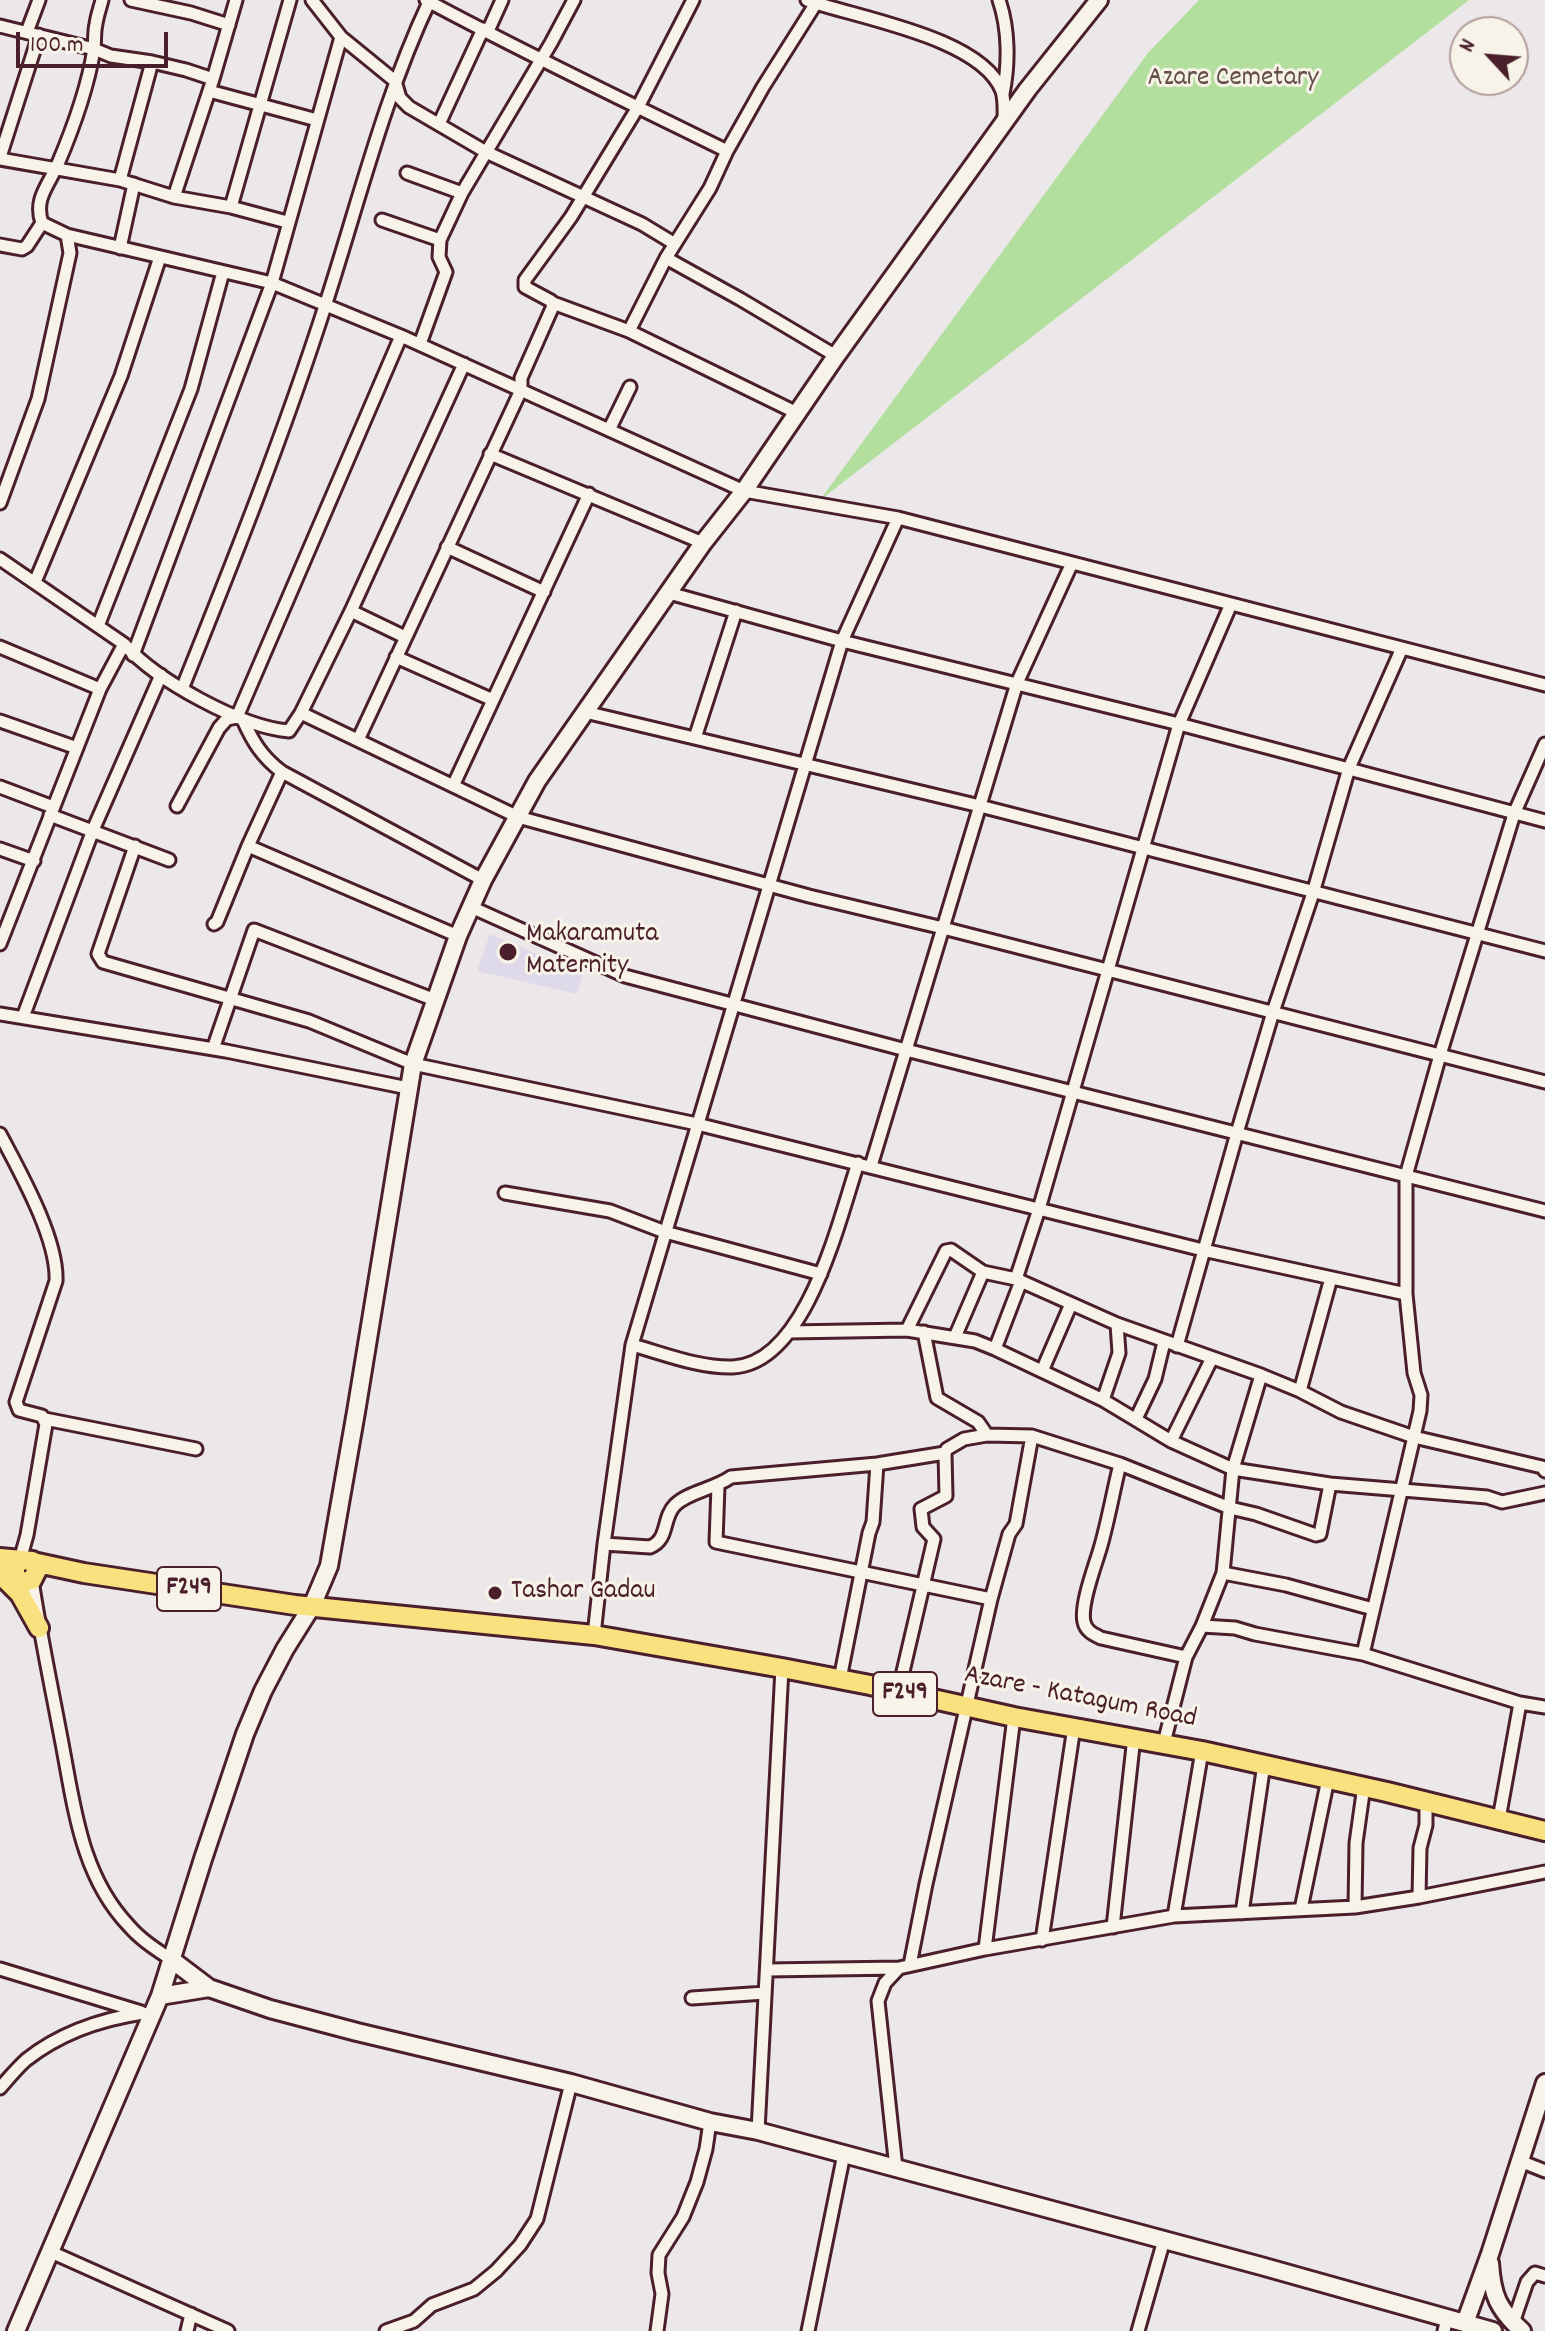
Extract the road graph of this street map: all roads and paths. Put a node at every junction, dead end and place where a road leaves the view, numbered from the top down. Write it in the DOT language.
graph roads {
  1 [pos="39,0"];
  2 [pos="102,0"];
  3 [pos="131,0"];
  4 [pos="236,0"];
  5 [pos="290,0"];
  6 [pos="312,0"];
  7 [pos="502,0"];
  8 [pos="574,0"];
  9 [pos="693,0"];
  10 [pos="999,0"];
  11 [pos="1099,0"];
  12 [pos="428,1"];
  13 [pos="814,1"];
  14 [pos="229,25"];
  15 [pos="0,26"];
  16 [pos="486,30"];
  17 [pos="33,33"];
  18 [pos="341,37"];
  19 [pos="94,49"];
  20 [pos="541,60"];
  21 [pos="152,62"];
  22 [pos="395,81"];
  23 [pos="211,85"];
  24 [pos="1003,94"];
  25 [pos="260,105"];
  26 [pos="638,107"];
  27 [pos="317,120"];
  28 [pos="1004,122"];
  29 [pos="439,124"];
  30 [pos="727,151"];
  31 [pos="486,152"];
  32 [pos="0,158"];
  33 [pos="56,169"];
  34 [pos="407,173"];
  35 [pos="120,180"];
  36 [pos="134,184"];
  37 [pos="462,193"];
  38 [pos="174,197"];
  39 [pos="583,198"];
  40 [pos="231,207"];
  41 [pos="382,220"];
  42 [pos="287,222"];
  43 [pos="42,223"];
  44 [pos="67,235"];
  45 [pos="440,240"];
  46 [pos="675,244"];
  47 [pos="0,245"];
  48 [pos="120,248"];
  49 [pos="160,257"];
  50 [pos="666,258"];
  51 [pos="223,272"];
  52 [pos="272,283"];
  53 [pos="553,303"];
  54 [pos="326,304"];
  55 [pos="629,331"];
  56 [pos="401,336"];
  57 [pos="420,344"];
  58 [pos="836,356"];
  59 [pos="464,364"];
  60 [pos="630,387"];
  61 [pos="521,390"];
  62 [pos="797,413"];
  63 [pos="609,430"];
  64 [pos="490,454"];
  65 [pos="744,491"];
  66 [pos="589,494"];
  67 [pos="0,503"];
  68 [pos="898,518"];
  69 [pos="703,543"];
  70 [pos="447,547"];
  71 [pos="0,559"];
  72 [pos="1072,563"];
  73 [pos="35,582"];
  74 [pos="544,592"];
  75 [pos="669,593"];
  76 [pos="1231,604"];
  77 [pos="351,611"];
  78 [pos="736,611"];
  79 [pos="98,626"];
  80 [pos="405,637"];
  81 [pos="842,641"];
  82 [pos="124,644"];
  83 [pos="0,647"];
  84 [pos="1402,648"];
  85 [pos="133,655"];
  86 [pos="396,657"];
  87 [pos="161,675"];
  88 [pos="1017,683"];
  89 [pos="1545,685"];
  90 [pos="100,689"];
  91 [pos="182,689"];
  92 [pos="493,700"];
  93 [pos="585,712"];
  94 [pos="301,713"];
  95 [pos="240,719"];
  96 [pos="0,721"];
  97 [pos="1179,724"];
  98 [pos="695,738"];
  99 [pos="358,740"];
  100 [pos="1545,744"];
  101 [pos="77,748"];
  102 [pos="805,764"];
  103 [pos="1349,768"];
  104 [pos="282,772"];
  105 [pos="453,786"];
  106 [pos="0,787"];
  107 [pos="177,806"];
  108 [pos="980,806"];
  109 [pos="52,811"];
  110 [pos="1514,814"];
  111 [pos="518,817"];
  112 [pos="1545,821"];
  113 [pos="93,830"];
  114 [pos="135,846"];
  115 [pos="248,846"];
  116 [pos="1143,848"];
  117 [pos="0,849"];
  118 [pos="169,860"];
  119 [pos="34,861"];
  120 [pos="483,880"];
  121 [pos="769,885"];
  122 [pos="1313,893"];
  123 [pos="471,907"];
  124 [pos="214,924"];
  125 [pos="943,928"];
  126 [pos="1477,933"];
  127 [pos="458,936"];
  128 [pos="0,944"];
  129 [pos="1545,951"];
  130 [pos="1108,970"];
  131 [pos="230,998"];
  132 [pos="435,1000"];
  133 [pos="733,1004"];
  134 [pos="1273,1012"];
  135 [pos="0,1014"];
  136 [pos="23,1017"];
  137 [pos="213,1049"];
  138 [pos="906,1050"];
  139 [pos="1440,1055"];
  140 [pos="413,1064"];
  141 [pos="1545,1082"];
  142 [pos="408,1088"];
  143 [pos="1072,1092"];
  144 [pos="697,1124"];
  145 [pos="1237,1133"];
  146 [pos="0,1134"];
  147 [pos="858,1163"];
  148 [pos="871,1166"];
  149 [pos="1406,1176"];
  150 [pos="505,1193"];
  151 [pos="1039,1209"];
  152 [pos="1545,1211"];
  153 [pos="665,1232"];
  154 [pos="1203,1250"];
  155 [pos="983,1272"];
  156 [pos="821,1274"];
  157 [pos="1331,1278"];
  158 [pos="1018,1280"];
  159 [pos="1406,1294"];
  160 [pos="1071,1304"];
  161 [pos="1117,1324"];
  162 [pos="907,1330"];
  163 [pos="789,1332"];
  164 [pos="924,1332"];
  165 [pos="955,1337"];
  166 [pos="1164,1342"];
  167 [pos="632,1345"];
  168 [pos="1177,1346"];
  169 [pos="995,1349"];
  170 [pos="1212,1358"];
  171 [pos="1042,1371"];
  172 [pos="1261,1375"];
  173 [pos="1300,1391"];
  174 [pos="1103,1400"];
  175 [pos="45,1419"];
  176 [pos="1136,1419"];
  177 [pos="987,1435"];
  178 [pos="1032,1436"];
  179 [pos="1414,1437"];
  180 [pos="1171,1441"];
  181 [pos="196,1449"];
  182 [pos="945,1453"];
  183 [pos="877,1464"];
  184 [pos="1120,1464"];
  185 [pos="1233,1469"];
  186 [pos="1545,1471"];
  187 [pos="1330,1484"];
  188 [pos="718,1486"];
  189 [pos="1401,1491"];
  190 [pos="1545,1493"];
  191 [pos="1230,1508"];
  192 [pos="604,1544"];
  193 [pos="18,1568"];
  194 [pos="862,1573"];
  195 [pos="1223,1573"];
  196 [pos="923,1585"];
  197 [pos="991,1599"];
  198 [pos="312,1606"];
  199 [pos="1373,1609"];
  200 [pos="1202,1626"];
  201 [pos="39,1628"];
  202 [pos="594,1635"];
  203 [pos="1363,1654"];
  204 [pos="1186,1657"];
  205 [pos="782,1668"];
  206 [pos="840,1679"];
  207 [pos="898,1693"];
  208 [pos="1520,1703"];
  209 [pos="967,1707"];
  210 [pos="1545,1707"];
  211 [pos="1014,1717"];
  212 [pos="1074,1727"];
  213 [pos="1134,1737"];
  214 [pos="1164,1743"];
  215 [pos="1202,1751"];
  216 [pos="1264,1764"];
  217 [pos="1328,1779"];
  218 [pos="1364,1786"];
  219 [pos="1426,1802"];
  220 [pos="1496,1819"];
  221 [pos="1545,1831"];
  222 [pos="1545,1838"];
  223 [pos="1545,1872"];
  224 [pos="1419,1897"];
  225 [pos="1355,1907"];
  226 [pos="1301,1909"];
  227 [pos="1242,1913"];
  228 [pos="1174,1916"];
  229 [pos="1113,1927"];
  230 [pos="1042,1940"];
  231 [pos="985,1949"];
  232 [pos="172,1960"];
  233 [pos="905,1966"];
  234 [pos="0,1969"];
  235 [pos="884,1969"];
  236 [pos="767,1970"];
  237 [pos="885,1983"];
  238 [pos="209,1988"];
  239 [pos="765,1993"];
  240 [pos="160,1996"];
  241 [pos="692,1998"];
  242 [pos="147,2015"];
  243 [pos="571,2083"];
  244 [pos="0,2088"];
  245 [pos="1544,2090"];
  246 [pos="710,2122"];
  247 [pos="758,2131"];
  248 [pos="844,2154"];
  249 [pos="1520,2161"];
  250 [pos="896,2168"];
  251 [pos="1545,2171"];
  252 [pos="1164,2240"];
  253 [pos="51,2252"];
  254 [pos="1490,2254"];
  255 [pos="1545,2276"];
  256 [pos="191,2314"];
  257 [pos="1465,2323"];
  258 [pos="1446,2325"];
  259 [pos="1518,2327"];
  260 [pos="16,2331"];
  261 [pos="187,2331"];
  262 [pos="228,2331"];
  263 [pos="386,2331"];
  264 [pos="657,2331"];
  265 [pos="808,2331"];
  266 [pos="1138,2331"];
  267 [pos="1493,2331"];
  1 -- 17 [label="street"];
  2 -- 19 [label="street"];
  3 -- 14 [label="street"];
  4 -- 14 [label="street"];
  5 -- 25 [label="street"];
  6 -- 18 [label="street"];
  7 -- 16 [label="street"];
  8 -- 20 [label="street"];
  9 -- 26 [label="street"];
  10 -- 24 [label="street"];
  11 -- 28 [label="street"];
  12 -- 16 [label="street"];
  12 -- 22 [label="street"];
  13 -- 24 [label="street"];
  13 -- 30 [label="street"];
  14 -- 23 [label="street"];
  15 -- 17 [label="street"];
  16 -- 20 [label="street"];
  16 -- 29 [label="street"];
  17 -- 19 [label="street"];
  17 -- 32 [label="street"];
  18 -- 22 [label="street"];
  18 -- 27 [label="street"];
  19 -- 21 [label="street"];
  19 -- 33 [label="street"];
  20 -- 26 [label="street"];
  20 -- 31 [label="street"];
  21 -- 23 [label="street"];
  21 -- 35 [label="street"];
  22 -- 29 [label="street"];
  22 -- 54 [label="street"];
  23 -- 25 [label="street"];
  23 -- 38 [label="street"];
  24 -- 28 [label="street"];
  25 -- 27 [label="street"];
  25 -- 40 [label="street"];
  26 -- 30 [label="street"];
  26 -- 39 [label="street"];
  27 -- 42 [label="street"];
  28 -- 58 [label="street"];
  29 -- 31 [label="street"];
  30 -- 46 [label="street"];
  31 -- 37 [label="street"];
  31 -- 39 [label="street"];
  32 -- 33 [label="street"];
  33 -- 35 [label="street"];
  33 -- 43 [label="street"];
  34 -- 37 [label="street"];
  35 -- 36 [label="street"];
  36 -- 38 [label="street"];
  36 -- 48 [label="street"];
  37 -- 45 [label="street"];
  38 -- 40 [label="street"];
  39 -- 46 [label="street"];
  39 -- 53 [label="street"];
  40 -- 42 [label="street"];
  41 -- 45 [label="street"];
  42 -- 52 [label="street"];
  43 -- 44 [label="street"];
  43 -- 47 [label="street"];
  44 -- 48 [label="street"];
  44 -- 67 [label="street"];
  45 -- 57 [label="street"];
  46 -- 50 [label="street"];
  48 -- 49 [label="street"];
  49 -- 51 [label="street"];
  49 -- 73 [label="street"];
  50 -- 55 [label="street"];
  50 -- 58 [label="street"];
  51 -- 52 [label="street"];
  51 -- 79 [label="street"];
  52 -- 54 [label="street"];
  52 -- 85 [label="street"];
  53 -- 55 [label="street"];
  53 -- 61 [label="street"];
  54 -- 56 [label="street"];
  54 -- 91 [label="street"];
  55 -- 62 [label="street"];
  56 -- 57 [label="street"];
  56 -- 95 [label="street"];
  57 -- 59 [label="street"];
  58 -- 62 [label="street"];
  59 -- 61 [label="street"];
  59 -- 77 [label="street"];
  60 -- 63 [label="street"];
  61 -- 63 [label="street"];
  61 -- 64 [label="street"];
  62 -- 65 [label="street"];
  63 -- 65 [label="street"];
  64 -- 66 [label="street"];
  64 -- 70 [label="street"];
  65 -- 68 [label="street"];
  65 -- 69 [label="street"];
  66 -- 69 [label="street"];
  66 -- 74 [label="street"];
  68 -- 72 [label="street"];
  68 -- 81 [label="street"];
  69 -- 75 [label="street"];
  70 -- 74 [label="street"];
  70 -- 80 [label="street"];
  71 -- 73 [label="street"];
  72 -- 76 [label="street"];
  72 -- 88 [label="street"];
  73 -- 79 [label="street"];
  74 -- 92 [label="street"];
  75 -- 78 [label="street"];
  75 -- 93 [label="street"];
  76 -- 84 [label="street"];
  76 -- 97 [label="street"];
  77 -- 80 [label="street"];
  77 -- 94 [label="street"];
  78 -- 81 [label="street"];
  78 -- 98 [label="street"];
  79 -- 82 [label="street"];
  80 -- 86 [label="street"];
  81 -- 88 [label="street"];
  81 -- 102 [label="street"];
  82 -- 85 [label="street"];
  82 -- 90 [label="street"];
  83 -- 90 [label="street"];
  84 -- 89 [label="street"];
  84 -- 103 [label="street"];
  85 -- 87 [label="street"];
  86 -- 92 [label="street"];
  86 -- 99 [label="street"];
  87 -- 91 [label="street"];
  87 -- 113 [label="street"];
  88 -- 97 [label="street"];
  88 -- 108 [label="street"];
  90 -- 101 [label="street"];
  91 -- 95 [label="street"];
  92 -- 105 [label="street"];
  93 -- 98 [label="street"];
  93 -- 111 [label="street"];
  94 -- 95 [label="street"];
  94 -- 99 [label="street"];
  95 -- 104 [label="street"];
  95 -- 107 [label="street"];
  96 -- 101 [label="street"];
  97 -- 103 [label="street"];
  97 -- 116 [label="street"];
  98 -- 102 [label="street"];
  99 -- 105 [label="street"];
  100 -- 110 [label="street"];
  101 -- 109 [label="street"];
  102 -- 108 [label="street"];
  102 -- 121 [label="street"];
  103 -- 110 [label="street"];
  103 -- 122 [label="street"];
  104 -- 115 [label="street"];
  104 -- 120 [label="street"];
  105 -- 111 [label="street"];
  106 -- 109 [label="street"];
  108 -- 116 [label="street"];
  108 -- 125 [label="street"];
  109 -- 113 [label="street"];
  109 -- 119 [label="street"];
  110 -- 112 [label="street"];
  110 -- 126 [label="street"];
  111 -- 120 [label="street"];
  111 -- 121 [label="street"];
  113 -- 114 [label="street"];
  113 -- 136 [label="street"];
  114 -- 118 [label="street"];
  114 -- 131 [label="street"];
  115 -- 124 [label="street"];
  115 -- 127 [label="street"];
  116 -- 122 [label="street"];
  116 -- 130 [label="street"];
  117 -- 119 [label="street"];
  119 -- 128 [label="street"];
  120 -- 123 [label="street"];
  121 -- 125 [label="street"];
  121 -- 133 [label="street"];
  122 -- 126 [label="street"];
  122 -- 134 [label="street"];
  123 -- 127 [label="street"];
  123 -- 133 [label="street"];
  125 -- 130 [label="street"];
  125 -- 138 [label="street"];
  126 -- 129 [label="street"];
  126 -- 139 [label="street"];
  127 -- 132 [label="street"];
  130 -- 134 [label="street"];
  130 -- 143 [label="street"];
  131 -- 132 [label="street"];
  131 -- 137 [label="street"];
  131 -- 140 [label="street"];
  132 -- 140 [label="street"];
  133 -- 138 [label="street"];
  133 -- 144 [label="street"];
  134 -- 139 [label="street"];
  134 -- 145 [label="street"];
  135 -- 136 [label="street"];
  136 -- 137 [label="street"];
  137 -- 142 [label="street"];
  138 -- 143 [label="street"];
  138 -- 148 [label="street"];
  139 -- 141 [label="street"];
  139 -- 149 [label="street"];
  140 -- 142 [label="street"];
  140 -- 144 [label="street"];
  142 -- 198 [label="street"];
  143 -- 145 [label="street"];
  143 -- 151 [label="street"];
  144 -- 147 [label="street"];
  144 -- 153 [label="street"];
  145 -- 149 [label="street"];
  145 -- 154 [label="street"];
  146 -- 175 [label="street"];
  147 -- 148 [label="street"];
  147 -- 156 [label="street"];
  148 -- 151 [label="street"];
  149 -- 152 [label="street"];
  149 -- 159 [label="street"];
  150 -- 153 [label="street"];
  151 -- 154 [label="street"];
  151 -- 158 [label="street"];
  153 -- 156 [label="street"];
  153 -- 167 [label="street"];
  154 -- 157 [label="street"];
  154 -- 168 [label="street"];
  155 -- 158 [label="street"];
  155 -- 162 [label="street"];
  155 -- 165 [label="street"];
  156 -- 163 [label="street"];
  157 -- 159 [label="street"];
  157 -- 173 [label="street"];
  158 -- 160 [label="street"];
  158 -- 169 [label="street"];
  159 -- 179 [label="street"];
  160 -- 161 [label="street"];
  160 -- 171 [label="street"];
  161 -- 166 [label="street"];
  161 -- 174 [label="street"];
  162 -- 163 [label="street"];
  162 -- 164 [label="street"];
  163 -- 167 [label="street"];
  164 -- 165 [label="street"];
  164 -- 177 [label="street"];
  165 -- 169 [label="street"];
  166 -- 168 [label="street"];
  166 -- 176 [label="street"];
  167 -- 192 [label="street"];
  168 -- 170 [label="street"];
  169 -- 171 [label="street"];
  170 -- 172 [label="street"];
  170 -- 180 [label="street"];
  171 -- 174 [label="street"];
  172 -- 173 [label="street"];
  172 -- 185 [label="street"];
  173 -- 179 [label="street"];
  174 -- 176 [label="street"];
  175 -- 181 [label="street"];
  175 -- 193 [label="street"];
  176 -- 180 [label="street"];
  177 -- 178 [label="street"];
  177 -- 182 [label="street"];
  178 -- 184 [label="street"];
  178 -- 197 [label="street"];
  179 -- 186 [label="street"];
  179 -- 189 [label="street"];
  180 -- 185 [label="street"];
  182 -- 183 [label="street"];
  182 -- 196 [label="street"];
  183 -- 188 [label="street"];
  183 -- 194 [label="street"];
  184 -- 191 [label="street"];
  184 -- 204 [label="street"];
  185 -- 187 [label="street"];
  185 -- 191 [label="street"];
  187 -- 189 [label="street"];
  187 -- 191 [label="street"];
  188 -- 192 [label="street"];
  188 -- 194 [label="street"];
  189 -- 190 [label="street"];
  189 -- 199 [label="street"];
  191 -- 195 [label="street"];
  192 -- 202 [label="street"];
  193 -- 198 [label="main road, Azare - Katagum Road / F249"];
  193 -- 201 [label="street"];
  193 -- 201 [label="main road"];
  194 -- 196 [label="street"];
  194 -- 206 [label="street"];
  195 -- 199 [label="street"];
  195 -- 200 [label="street"];
  196 -- 197 [label="street"];
  196 -- 207 [label="street"];
  197 -- 209 [label="street"];
  198 -- 202 [label="main road, Azare - Katagum Road / F249"];
  198 -- 232 [label="street"];
  199 -- 203 [label="street"];
  200 -- 203 [label="street"];
  200 -- 204 [label="street"];
  201 -- 232 [label="street"];
  202 -- 205 [label="main road, Azare - Katagum Road / F249"];
  203 -- 208 [label="street"];
  204 -- 214 [label="street"];
  205 -- 206 [label="main road, Azare - Katagum Road / F249"];
  205 -- 236 [label="street"];
  206 -- 207 [label="main road, Azare - Katagum Road / F249"];
  207 -- 209 [label="main road, Azare - Katagum Road / F249"];
  208 -- 210 [label="street"];
  208 -- 220 [label="street"];
  209 -- 211 [label="main road, Azare - Katagum Road / F249"];
  209 -- 233 [label="street"];
  211 -- 212 [label="main road, Azare - Katagum Road / F249"];
  211 -- 231 [label="street"];
  212 -- 213 [label="main road, Azare - Katagum Road / F249"];
  212 -- 230 [label="street"];
  213 -- 214 [label="main road, Azare - Katagum Road / F249"];
  213 -- 229 [label="street"];
  214 -- 215 [label="main road, Azare - Katagum Road / F249"];
  215 -- 216 [label="main road, Azare - Katagum Road / F249"];
  215 -- 228 [label="street"];
  216 -- 217 [label="main road, Azare - Katagum Road / F249"];
  216 -- 227 [label="street"];
  217 -- 218 [label="main road, Azare - Katagum Road / F249"];
  217 -- 226 [label="street"];
  218 -- 219 [label="main road, Azare - Katagum Road / F249"];
  218 -- 225 [label="street"];
  219 -- 220 [label="main road, Azare - Katagum Road / F249"];
  219 -- 224 [label="street"];
  220 -- 221 [label="main road, Azare - Katagum Road / F249"];
  220 -- 222 [label="main road, Azare - Katagum Road / F249"];
  223 -- 224 [label="street"];
  224 -- 225 [label="street"];
  225 -- 226 [label="street"];
  226 -- 227 [label="street"];
  227 -- 228 [label="street"];
  228 -- 229 [label="street"];
  229 -- 230 [label="street"];
  230 -- 231 [label="street"];
  231 -- 233 [label="street"];
  232 -- 238 [label="street"];
  232 -- 240 [label="street"];
  233 -- 235 [label="street"];
  233 -- 237 [label="street"];
  234 -- 242 [label="street"];
  235 -- 236 [label="street"];
  235 -- 237 [label="street"];
  236 -- 239 [label="street"];
  237 -- 250 [label="street"];
  238 -- 240 [label="street"];
  238 -- 243 [label="street"];
  239 -- 241 [label="street"];
  239 -- 247 [label="street"];
  240 -- 242 [label="street"];
  242 -- 244 [label="street"];
  242 -- 253 [label="street"];
  243 -- 246 [label="street"];
  243 -- 263 [label="street"];
  245 -- 249 [label="street"];
  246 -- 247 [label="street"];
  246 -- 264 [label="street"];
  247 -- 248 [label="street"];
  248 -- 250 [label="street"];
  248 -- 265 [label="street"];
  249 -- 251 [label="street"];
  249 -- 254 [label="street"];
  250 -- 252 [label="street"];
  252 -- 258 [label="street"];
  252 -- 266 [label="street"];
  253 -- 256 [label="street"];
  253 -- 260 [label="street"];
  254 -- 257 [label="street"];
  254 -- 259 [label="street"];
  255 -- 259 [label="street"];
  256 -- 261 [label="street"];
  256 -- 262 [label="street"];
  257 -- 258 [label="street"];
  257 -- 267 [label="street"];
}
